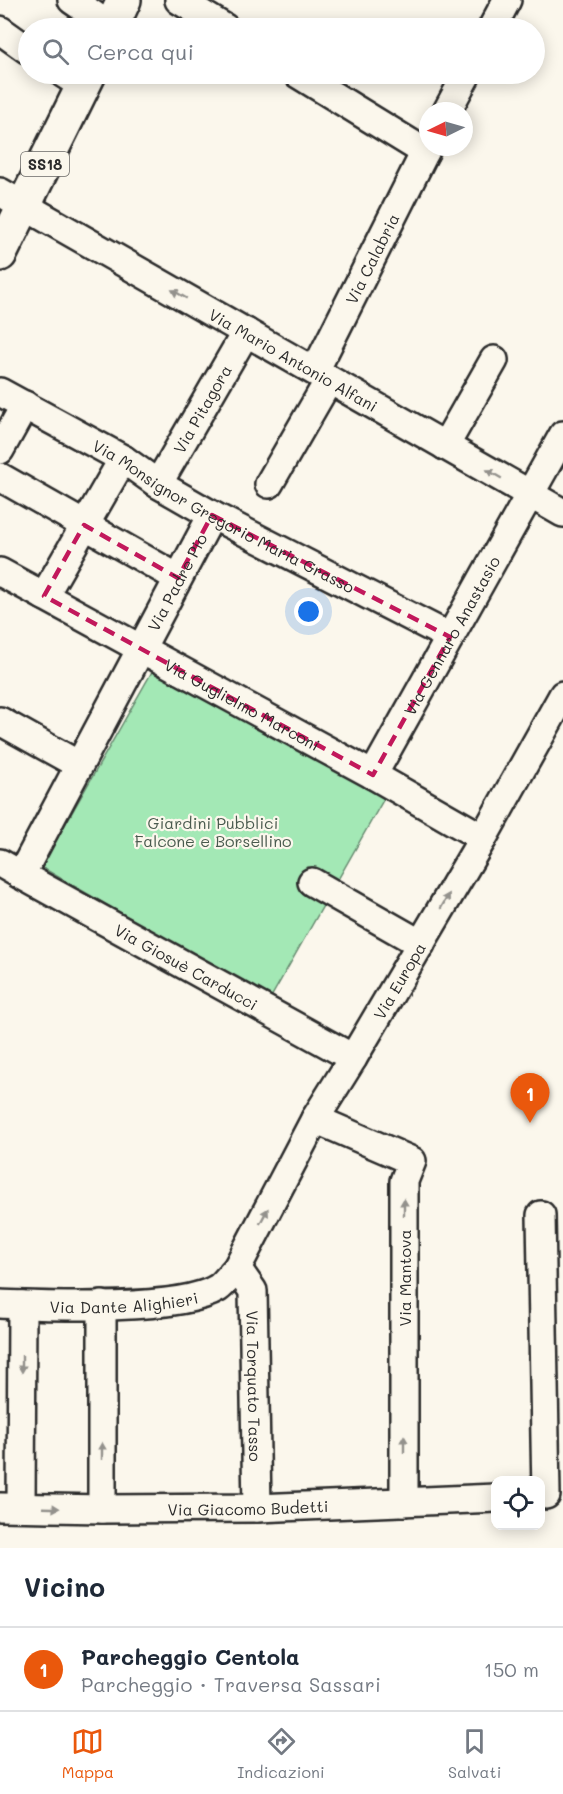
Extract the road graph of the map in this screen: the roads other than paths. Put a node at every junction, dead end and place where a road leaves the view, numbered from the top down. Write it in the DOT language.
graph roads {
  1 [pos="72,0"];
  2 [pos="179,0"];
  3 [pos="507,0"];
  4 [pos="115,18"];
  5 [pos="209,18"];
  6 [pos="497,18"];
  7 [pos="0,30"];
  8 [pos="18,43"];
  9 [pos="75,84"];
  10 [pos="315,84"];
  11 [pos="462,84"];
  12 [pos="452,102"];
  13 [pos="419,145"];
  14 [pos="423,156"];
  15 [pos="12,199"];
  16 [pos="0,254"];
  17 [pos="246,332"];
  18 [pos="494,360"];
  19 [pos="322,376"];
  20 [pos="0,392"];
  21 [pos="25,405"];
  22 [pos="563,435"];
  23 [pos="445,446"];
  24 [pos="0,450"];
  25 [pos="123,459"];
  26 [pos="0,477"];
  27 [pos="158,484"];
  28 [pos="269,484"];
  29 [pos="530,494"];
  30 [pos="563,513"];
  31 [pos="213,515"];
  32 [pos="84,525"];
  33 [pos="0,572"];
  34 [pos="178,578"];
  35 [pos="44,596"];
  36 [pos="450,637"];
  37 [pos="140,648"];
  38 [pos="563,695"];
  39 [pos="0,721"];
  40 [pos="78,765"];
  41 [pos="373,775"];
  42 [pos="483,838"];
  43 [pos="10,869"];
  44 [pos="312,882"];
  45 [pos="421,944"];
  46 [pos="353,1058"];
  47 [pos="315,1119"];
  48 [pos="541,1215"];
  49 [pos="237,1268"];
  50 [pos="11,1305"];
  51 [pos="102,1305"];
  52 [pos="550,1495"];
  53 [pos="491,1498"];
  54 [pos="404,1502"];
  55 [pos="10,1507"];
  56 [pos="256,1508"];
  57 [pos="102,1509"];
  1 -- 4 [label="street"];
  2 -- 5 [label="street"];
  3 -- 6 [label="street"];
  7 -- 8 [label="street"];
  9 -- 15 [label="main road, SS18"];
  10 -- 13 [label="street"];
  11 -- 12 [label="street"];
  14 -- 19 [label="street, Via Calabria"];
  15 -- 16 [label="main road, SS18"];
  17 -- 15 [label="street, Via Mario Antonio Alfani, one-way"];
  17 -- 19 [label="street, Via Mario Antonio Alfani"];
  17 -- 27 [label="street, Via Pitagora"];
  18 -- 23 [label="street"];
  19 -- 23 [label="street, Via Mario Antonio Alfani"];
  19 -- 28 [label="street, Via Calabria"];
  20 -- 21 [label="street, Via Monsignor Gregorio Maria Grasso"];
  21 -- 24 [label="street"];
  21 -- 25 [label="street, Via Monsignor Gregorio Maria Grasso"];
  22 -- 29 [label="street, Via Gennaro Anastasio"];
  29 -- 23 [label="street, Via Mario Antonio Alfani, one-way"];
  25 -- 27 [label="street, Via Monsignor Gregorio Maria Grasso"];
  25 -- 32 [label="street"];
  26 -- 32 [label="street"];
  27 -- 31 [label="street, Via Monsignor Gregorio Maria Grasso"];
  29 -- 30 [label="street, Via Mario Antonio Alfani"];
  29 -- 36 [label="street, Via Gennaro Anastasio"];
  31 -- 34 [label="street, Via Padre Pio"];
  31 -- 36 [label="street, Via Monsignor Gregorio Maria Grasso"];
  32 -- 34 [label="street"];
  32 -- 35 [label="street"];
  33 -- 35 [label="street, Via Guglielmo Marconi"];
  34 -- 37 [label="street, Via Padre Pio"];
  35 -- 37 [label="street, Via Guglielmo Marconi"];
  36 -- 41 [label="street, Via Gennaro Anastasio"];
  37 -- 40 [label="street, Via Padre Pio"];
  37 -- 41 [label="street, Via Guglielmo Marconi"];
  38 -- 42 [label="street, Via Europa"];
  39 -- 40 [label="street"];
  40 -- 43 [label="street, Via Padre Pio"];
  41 -- 42 [label="street, Via Guglielmo Marconi"];
  45 -- 42 [label="street, Via Europa, one-way"];
  43 -- 46 [label="street, Via Giosuè Carducci"];
  44 -- 45 [label="street"];
  45 -- 46 [label="street, Via Europa"];
  46 -- 47 [label="street, Via Europa"];
  49 -- 47 [label="street, Via Europa, one-way"];
  54 -- 47 [label="street, Via Mantova, one-way"];
  48 -- 52 [label="street"];
  49 -- 51 [label="street, Via Dante Alighieri"];
  49 -- 56 [label="street, Via Torquato Tasso"];
  50 -- 51 [label="street, Via Dante Alighieri"];
  50 -- 55 [label="street, one-way"];
  57 -- 51 [label="street, one-way"];
  53 -- 54 [label="street, Via Giacomo Budetti"];
  54 -- 56 [label="street, Via Giacomo Budetti"];
  55 -- 57 [label="street, Via Giacomo Budetti, one-way"];
  56 -- 57 [label="street, Via Giacomo Budetti"];
}
